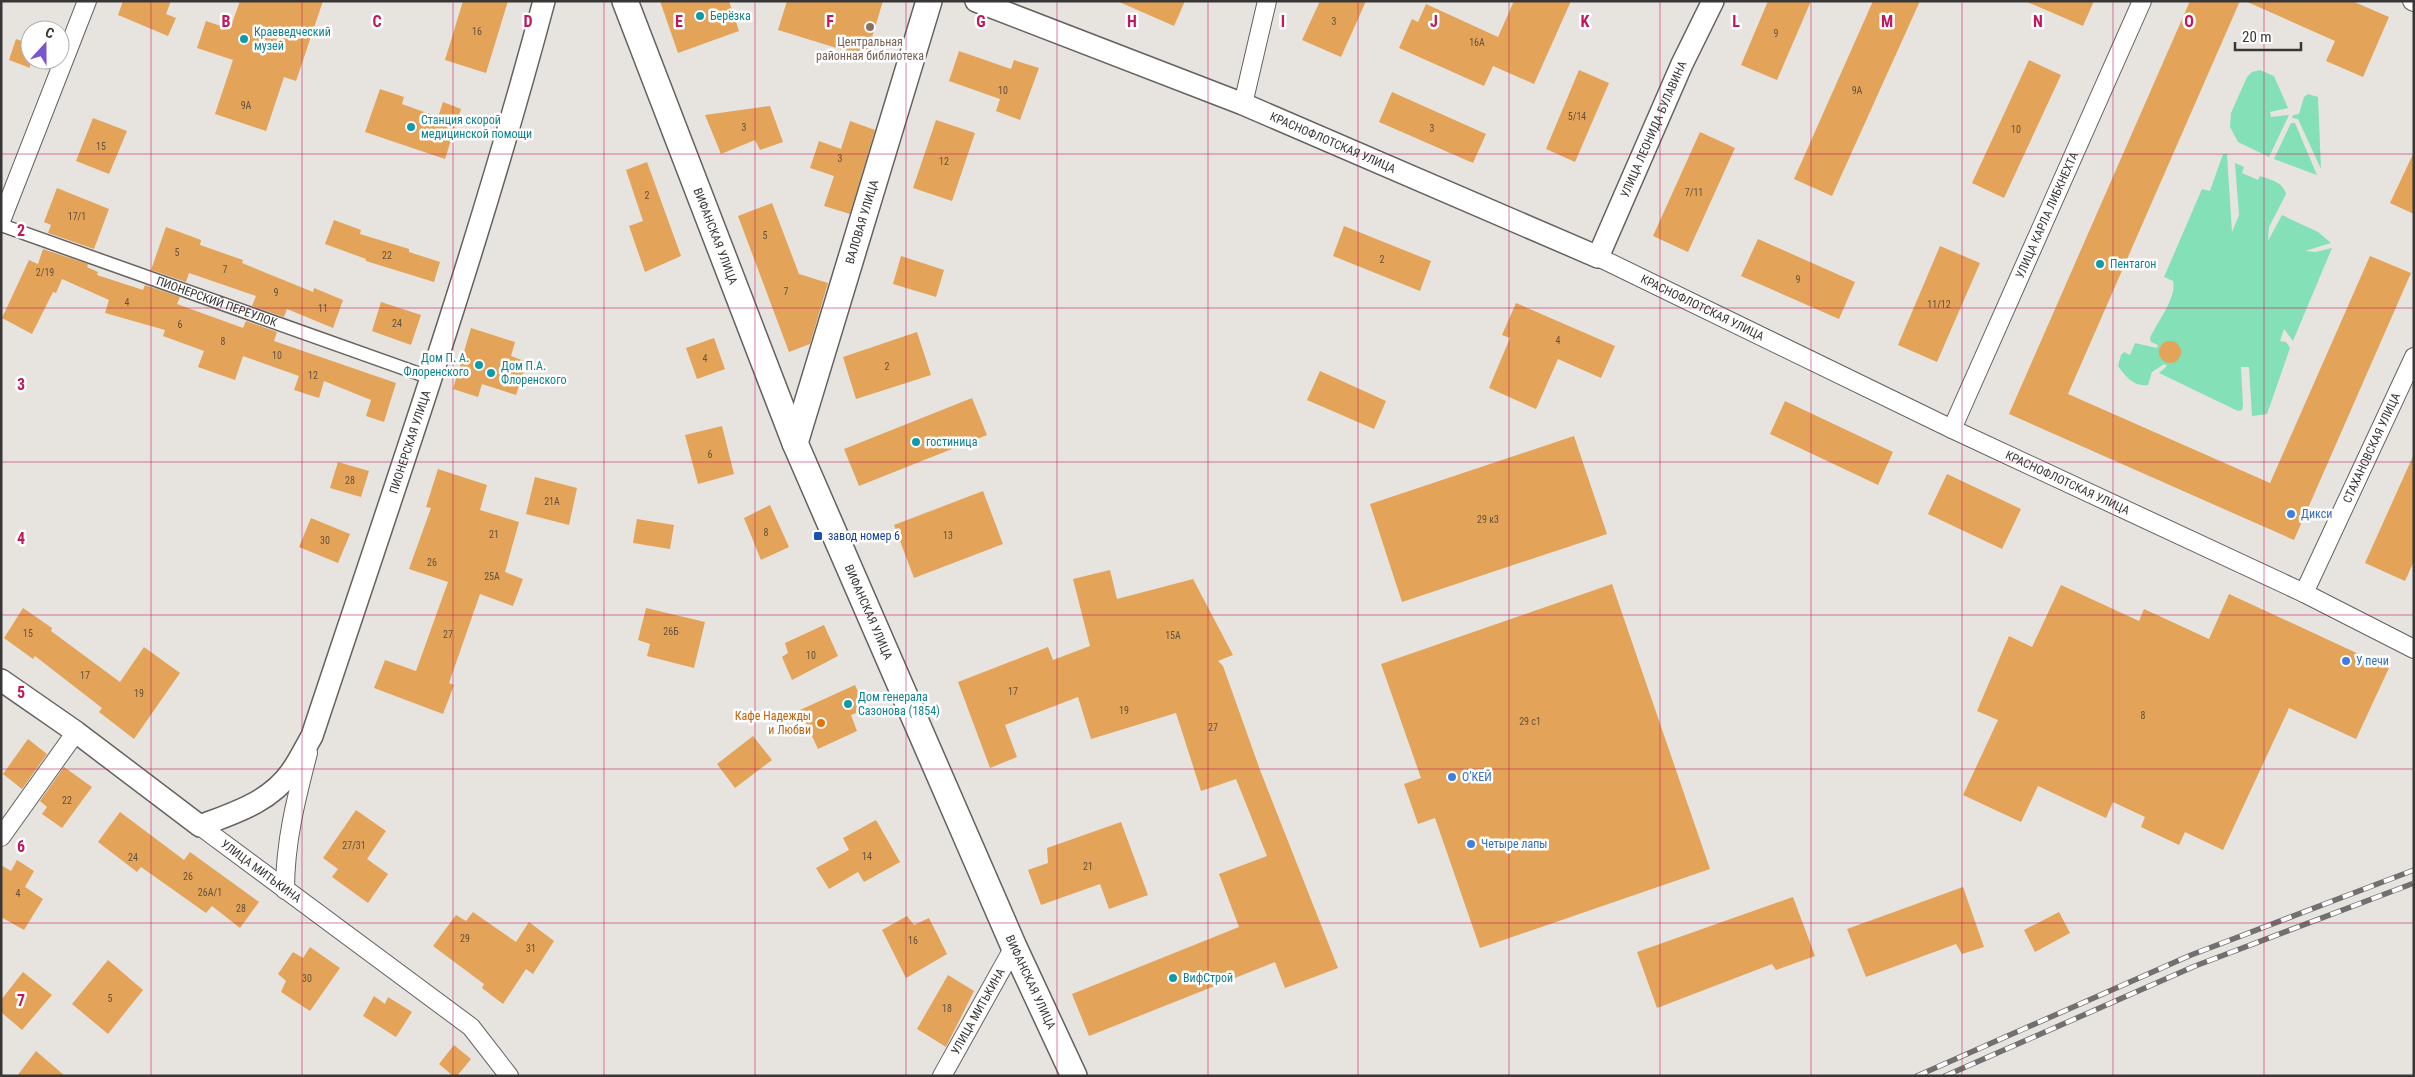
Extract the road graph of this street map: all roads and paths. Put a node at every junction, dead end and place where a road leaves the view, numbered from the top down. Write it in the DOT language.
graph roads {
  1 [pos="87,1"];
  2 [pos="544,1"];
  3 [pos="625,1"];
  4 [pos="929,1"];
  5 [pos="976,1"];
  6 [pos="1267,1"];
  7 [pos="1712,1"];
  8 [pos="2142,1"];
  9 [pos="1242,104"];
  10 [pos="1,223"];
  11 [pos="1598,257"];
  12 [pos="2414,357"];
  13 [pos="431,378"];
  14 [pos="1952,429"];
  15 [pos="795,443"];
  16 [pos="2304,593"];
  17 [pos="2414,649"];
  18 [pos="1,680"];
  19 [pos="76,732"];
  20 [pos="312,736"];
  21 [pos="200,826"];
  22 [pos="1,837"];
  23 [pos="285,890"];
  24 [pos="1014,946"];
  25 [pos="509,1076"];
  26 [pos="942,1076"];
  27 [pos="1074,1076"];
  1 -- 10 [label="street"];
  2 -- 13 [label="street, ПИОНЕРСКАЯ УЛИЦА"];
  3 -- 15 [label="main road, ВИФАНСКАЯ УЛИЦА"];
  4 -- 15 [label="main road, ВАЛОВАЯ УЛИЦА"];
  5 -- 9 [label="street, КРАСНОФЛОТСКАЯ УЛИЦА"];
  6 -- 9 [label="street"];
  7 -- 11 [label="street, УЛИЦА ЛЕОНИДА БУЛАВИНА"];
  8 -- 14 [label="street, УЛИЦА КАРЛА ЛИБКНЕХТА"];
  9 -- 11 [label="street, КРАСНОФЛОТСКАЯ УЛИЦА"];
  10 -- 13 [label="street, ПИОНЕРСКИЙ ПЕРЕУЛОК"];
  11 -- 14 [label="street, КРАСНОФЛОТСКАЯ УЛИЦА"];
  12 -- 16 [label="street, СТАХАНОВСКАЯ УЛИЦА"];
  13 -- 20 [label="street, ПИОНЕРСКАЯ УЛИЦА"];
  14 -- 16 [label="street, КРАСНОФЛОТСКАЯ УЛИЦА"];
  15 -- 24 [label="main road, ВИФАНСКАЯ УЛИЦА"];
  16 -- 17 [label="street, КРАСНОФЛОТСКАЯ УЛИЦА"];
  18 -- 19 [label="street, УЛИЦА МИТЬКИНА"];
  19 -- 21 [label="street, УЛИЦА МИТЬКИНА"];
  19 -- 22 [label="street"];
  20 -- 21 [label="street, ПИОНЕРСКАЯ УЛИЦА"];
  20 -- 23 [label="street"];
  21 -- 23 [label="street, УЛИЦА МИТЬКИНА"];
  23 -- 25 [label="street, УЛИЦА МИТЬКИНА"];
  24 -- 26 [label="street, УЛИЦА МИТЬКИНА"];
  24 -- 27 [label="main road, ВИФАНСКАЯ УЛИЦА"];
}
